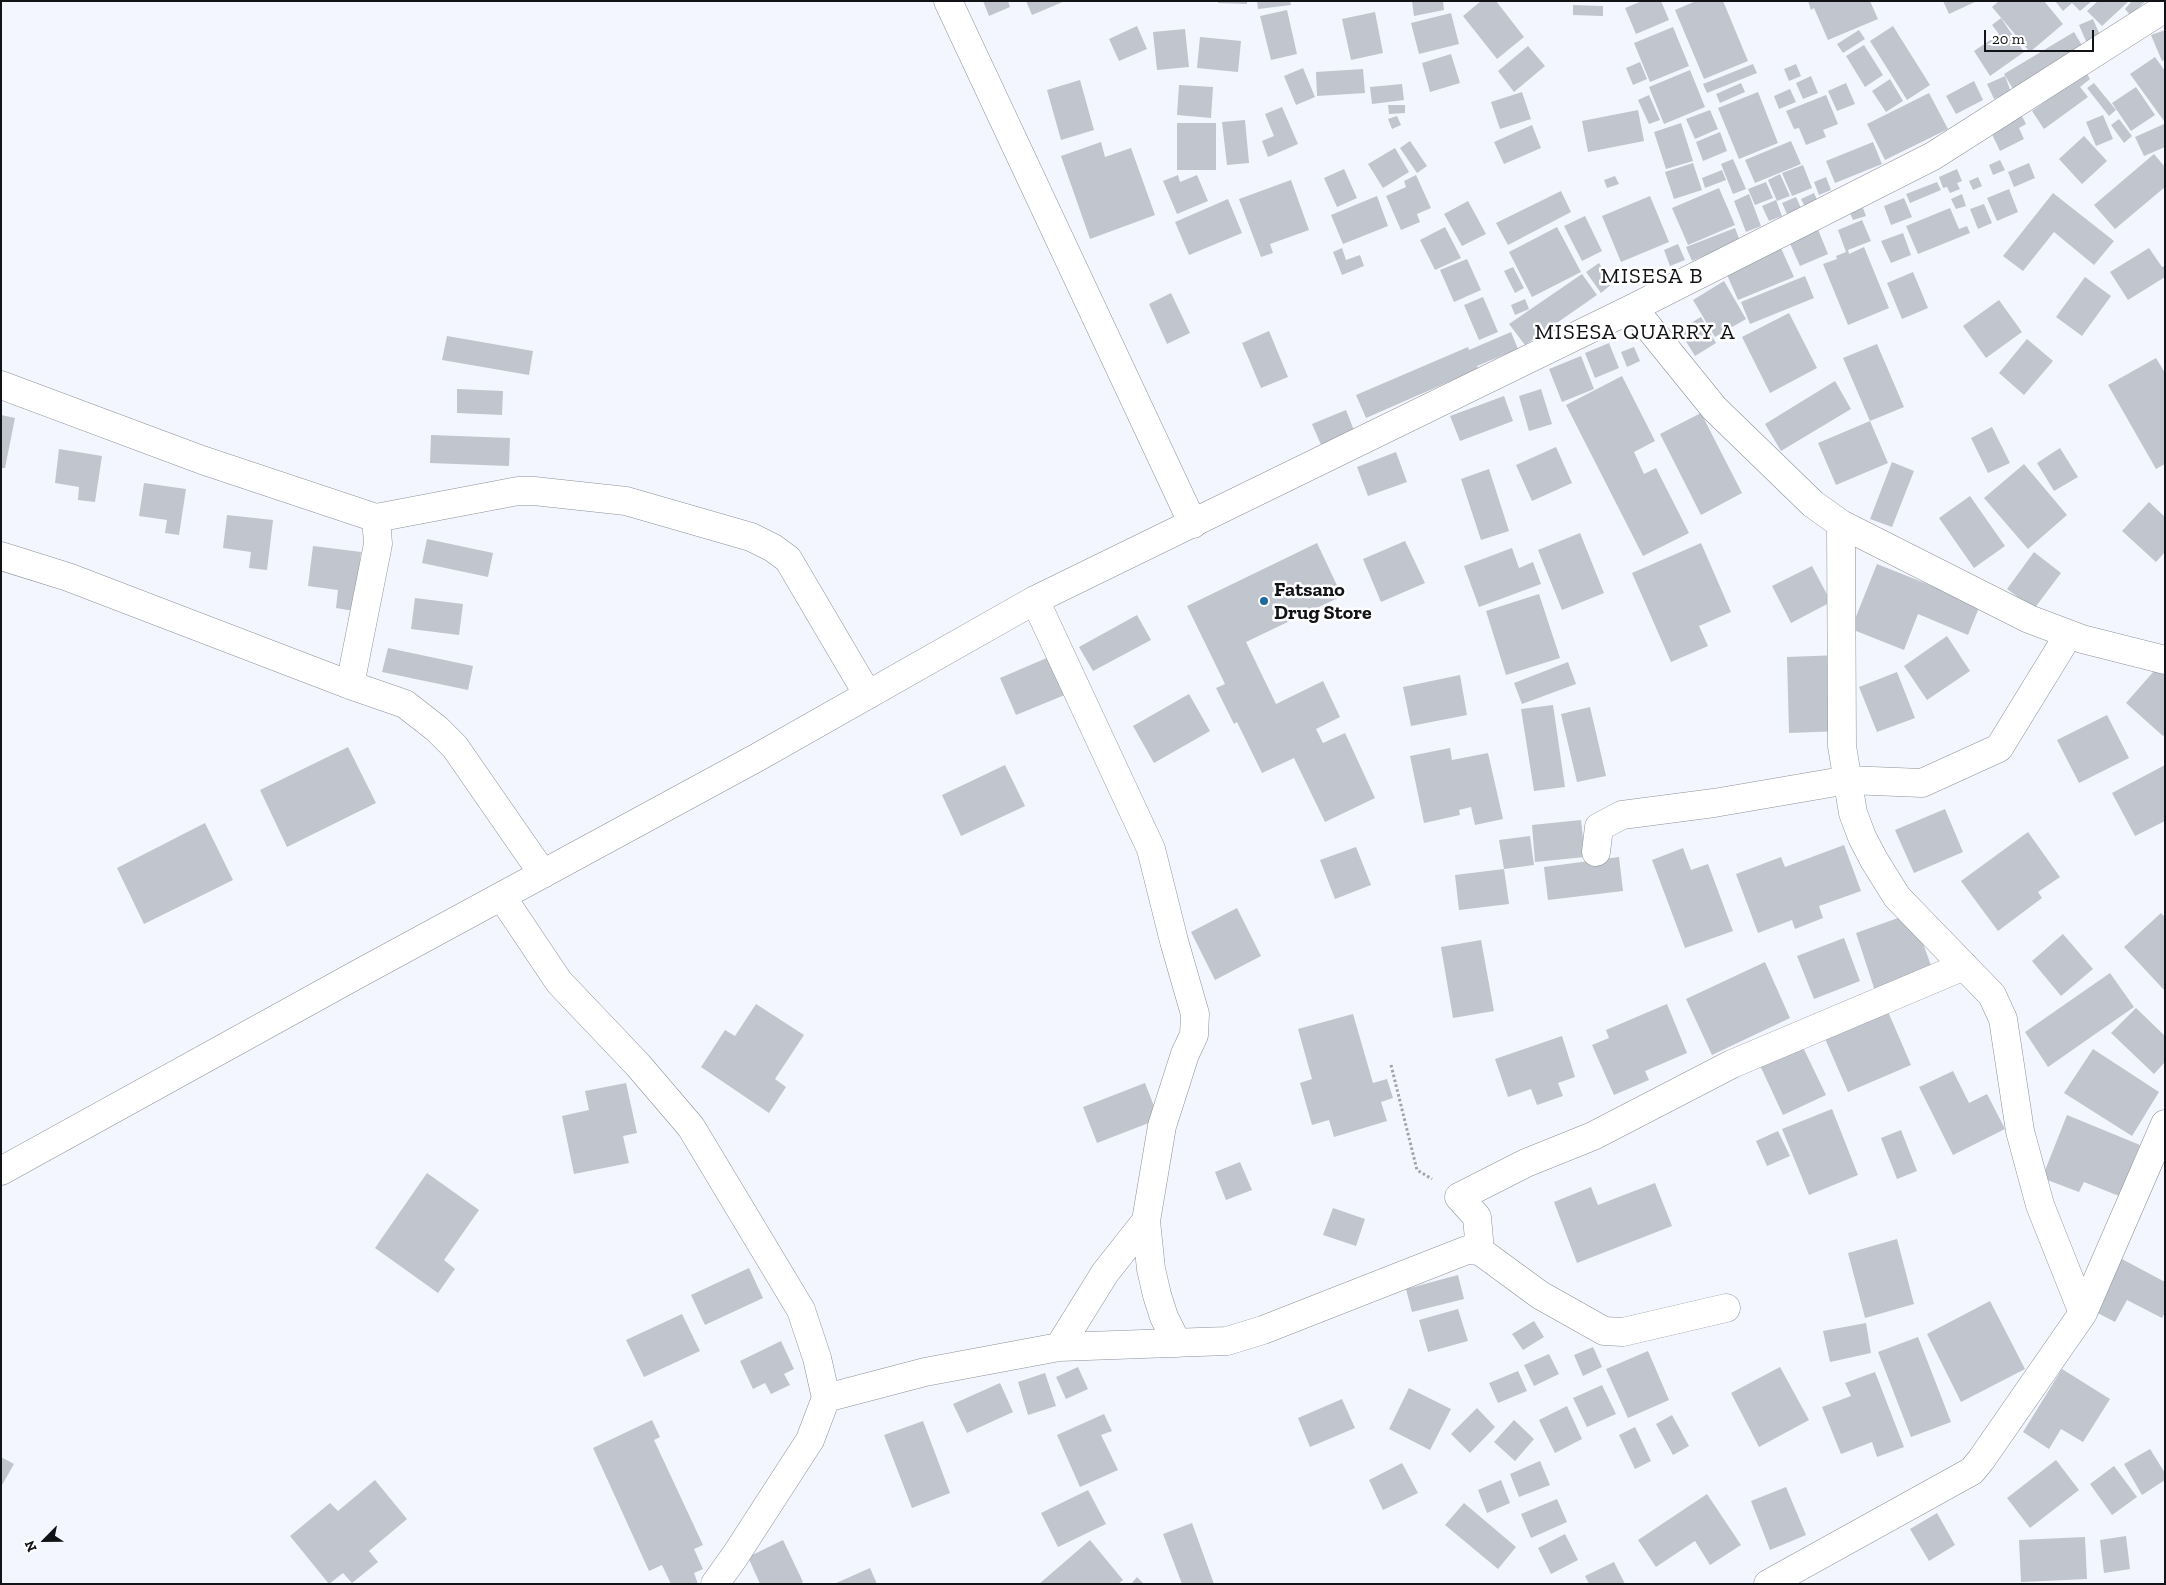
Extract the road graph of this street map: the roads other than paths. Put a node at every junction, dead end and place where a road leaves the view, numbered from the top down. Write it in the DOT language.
graph roads {
  1 [pos="948,1"];
  2 [pos="2165,8"];
  3 [pos="1633,308"];
  4 [pos="1,386"];
  5 [pos="376,518"];
  6 [pos="1194,524"];
  7 [pos="1841,524"];
  8 [pos="1,556"];
  9 [pos="1035,600"];
  10 [pos="2069,634"];
  11 [pos="2165,660"];
  12 [pos="350,685"];
  13 [pos="868,695"];
  14 [pos="1848,780"];
  15 [pos="1596,852"];
  16 [pos="543,874"];
  17 [pos="502,897"];
  18 [pos="1964,966"];
  19 [pos="2165,1124"];
  20 [pos="1,1171"];
  21 [pos="1146,1221"];
  22 [pos="1480,1251"];
  23 [pos="1726,1308"];
  24 [pos="2083,1313"];
  25 [pos="1177,1343"];
  26 [pos="1059,1348"];
  27 [pos="826,1398"];
  28 [pos="715,1584"];
  29 [pos="1768,1584"];
  1 -- 6 [label="street"];
  2 -- 3 [label="street"];
  3 -- 6 [label="street"];
  3 -- 7 [label="street"];
  4 -- 5 [label="street"];
  5 -- 12 [label="street"];
  5 -- 13 [label="street"];
  6 -- 9 [label="street"];
  7 -- 10 [label="street"];
  7 -- 14 [label="street"];
  8 -- 12 [label="street"];
  9 -- 13 [label="street"];
  9 -- 21 [label="street"];
  10 -- 11 [label="street"];
  10 -- 14 [label="street"];
  12 -- 16 [label="street"];
  13 -- 16 [label="street"];
  14 -- 15 [label="street"];
  14 -- 18 [label="street"];
  16 -- 17 [label="street"];
  17 -- 20 [label="street"];
  17 -- 27 [label="street"];
  18 -- 22 [label="street"];
  18 -- 24 [label="street"];
  19 -- 24 [label="street"];
  21 -- 25 [label="street"];
  21 -- 26 [label="street"];
  22 -- 23 [label="street"];
  22 -- 25 [label="street"];
  24 -- 29 [label="street"];
  25 -- 26 [label="street"];
  26 -- 27 [label="street"];
  27 -- 28 [label="street"];
}
